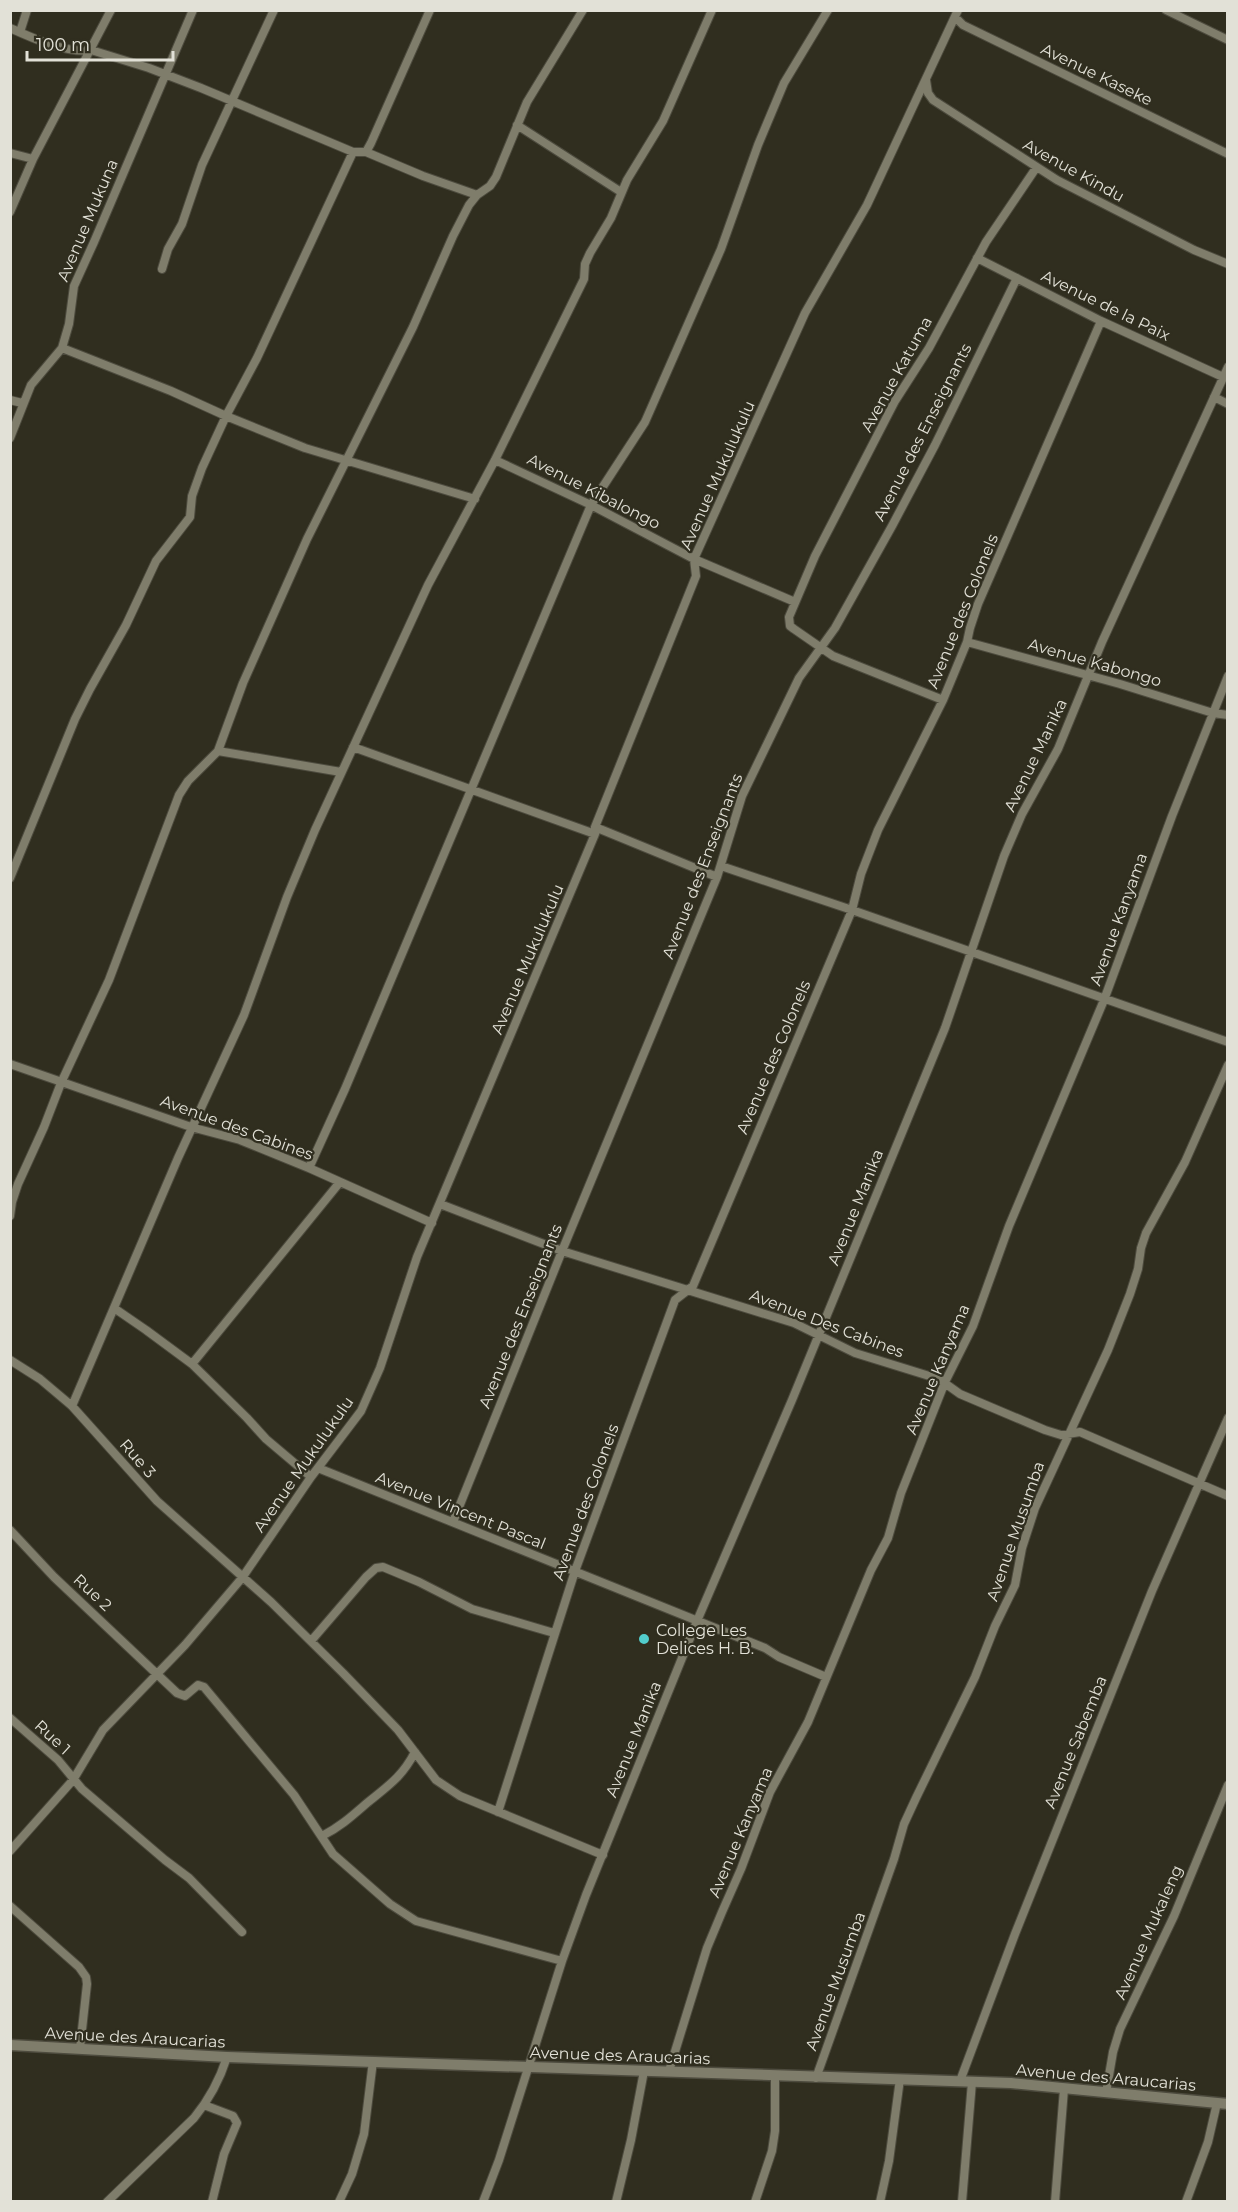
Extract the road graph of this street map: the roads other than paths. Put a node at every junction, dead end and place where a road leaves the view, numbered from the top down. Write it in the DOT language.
graph roads {
  1 [pos="27,10"];
  2 [pos="111,10"];
  3 [pos="193,10"];
  4 [pos="273,10"];
  5 [pos="430,10"];
  6 [pos="583,10"];
  7 [pos="712,10"];
  8 [pos="828,10"];
  9 [pos="1166,10"];
  10 [pos="957,14"];
  11 [pos="10,28"];
  12 [pos="20,32"];
  13 [pos="1227,40"];
  14 [pos="91,50"];
  15 [pos="166,75"];
  16 [pos="926,80"];
  17 [pos="232,101"];
  18 [pos="517,125"];
  19 [pos="353,152"];
  20 [pos="366,152"];
  21 [pos="10,153"];
  22 [pos="1227,153"];
  23 [pos="33,159"];
  24 [pos="1036,168"];
  25 [pos="621,192"];
  26 [pos="477,195"];
  27 [pos="10,212"];
  28 [pos="977,258"];
  29 [pos="1227,264"];
  30 [pos="162,269"];
  31 [pos="1017,278"];
  32 [pos="1101,321"];
  33 [pos="62,348"];
  34 [pos="1227,368"];
  35 [pos="1223,377"];
  36 [pos="1214,397"];
  37 [pos="10,400"];
  38 [pos="22,404"];
  39 [pos="1227,404"];
  40 [pos="226,416"];
  41 [pos="10,438"];
  42 [pos="495,460"];
  43 [pos="346,462"];
  44 [pos="475,499"];
  45 [pos="591,505"];
  46 [pos="694,559"];
  47 [pos="795,602"];
  48 [pos="967,642"];
  49 [pos="820,647"];
  50 [pos="1088,676"];
  51 [pos="1227,676"];
  52 [pos="943,700"];
  53 [pos="1213,713"];
  54 [pos="1227,715"];
  55 [pos="353,747"];
  56 [pos="218,751"];
  57 [pos="341,772"];
  58 [pos="471,789"];
  59 [pos="595,830"];
  60 [pos="721,866"];
  61 [pos="10,878"];
  62 [pos="717,878"];
  63 [pos="852,910"];
  64 [pos="971,952"];
  65 [pos="1104,1000"];
  66 [pos="1227,1042"];
  67 [pos="10,1064"];
  68 [pos="1227,1065"];
  69 [pos="61,1083"];
  70 [pos="191,1127"];
  71 [pos="309,1168"];
  72 [pos="340,1182"];
  73 [pos="11,1202"];
  74 [pos="440,1204"];
  75 [pos="10,1215"];
  76 [pos="432,1223"];
  77 [pos="562,1251"];
  78 [pos="688,1290"];
  79 [pos="114,1308"];
  80 [pos="818,1335"];
  81 [pos="10,1360"];
  82 [pos="192,1364"];
  83 [pos="945,1382"];
  84 [pos="72,1406"];
  85 [pos="1227,1418"];
  86 [pos="1068,1433"];
  87 [pos="318,1468"];
  88 [pos="311,1477"];
  89 [pos="1200,1483"];
  90 [pos="1227,1496"];
  91 [pos="453,1522"];
  92 [pos="10,1530"];
  93 [pos="575,1571"];
  94 [pos="242,1578"];
  95 [pos="697,1621"];
  96 [pos="554,1633"];
  97 [pos="311,1641"];
  98 [pos="158,1673"];
  99 [pos="826,1677"];
  100 [pos="10,1718"];
  101 [pos="415,1752"];
  102 [pos="73,1780"];
  103 [pos="1227,1785"];
  104 [pos="498,1812"];
  105 [pos="322,1836"];
  106 [pos="10,1851"];
  107 [pos="603,1855"];
  108 [pos="10,1906"];
  109 [pos="242,1932"];
  110 [pos="562,1961"];
  111 [pos="10,2045"];
  112 [pos="80,2048"];
  113 [pos="227,2057"];
  114 [pos="374,2061"];
  115 [pos="530,2067"];
  116 [pos="644,2071"];
  117 [pos="669,2071"];
  118 [pos="774,2077"];
  119 [pos="816,2078"];
  120 [pos="900,2079"];
  121 [pos="960,2081"];
  122 [pos="972,2082"];
  123 [pos="1064,2089"];
  124 [pos="1106,2093"];
  125 [pos="1222,2103"];
  126 [pos="204,2105"];
  127 [pos="107,2202"];
  128 [pos="212,2202"];
  129 [pos="339,2202"];
  130 [pos="483,2202"];
  131 [pos="616,2202"];
  132 [pos="755,2202"];
  133 [pos="880,2202"];
  134 [pos="963,2202"];
  135 [pos="1055,2202"];
  136 [pos="1186,2202"];
  1 -- 12 [label="street"];
  2 -- 14 [label="street"];
  3 -- 15 [label="street, Avenue Mukuna"];
  4 -- 17 [label="street"];
  5 -- 20 [label="street"];
  6 -- 18 [label="street"];
  7 -- 25 [label="street"];
  8 -- 45 [label="street"];
  9 -- 13 [label="street"];
  10 -- 16 [label="street, Avenue Mukulukulu"];
  10 -- 22 [label="street, Avenue Kaseke"];
  11 -- 12 [label="street"];
  12 -- 14 [label="street"];
  14 -- 15 [label="street"];
  14 -- 23 [label="street"];
  15 -- 17 [label="street"];
  15 -- 33 [label="street, Avenue Mukuna"];
  16 -- 24 [label="street, Avenue Kindu"];
  16 -- 46 [label="street, Avenue Mukulukulu"];
  17 -- 19 [label="street"];
  17 -- 30 [label="street"];
  18 -- 25 [label="street"];
  18 -- 26 [label="street"];
  19 -- 20 [label="street"];
  19 -- 40 [label="street"];
  20 -- 26 [label="street"];
  21 -- 23 [label="street"];
  23 -- 27 [label="street"];
  24 -- 28 [label="street, Avenue Katuma"];
  24 -- 29 [label="street, Avenue Kindu"];
  25 -- 42 [label="street"];
  26 -- 43 [label="street"];
  28 -- 31 [label="street, Avenue de la Paix"];
  28 -- 47 [label="street, Avenue Katuma"];
  31 -- 32 [label="street, Avenue de la Paix"];
  31 -- 49 [label="street, Avenue des Enseignants"];
  32 -- 35 [label="street, Avenue de la Paix"];
  32 -- 48 [label="street, Avenue des Colonels"];
  33 -- 38 [label="street, Avenue Mukuna"];
  33 -- 40 [label="street"];
  34 -- 35 [label="street, Avenue Manika"];
  35 -- 36 [label="street, Avenue Manika"];
  36 -- 39 [label="street"];
  36 -- 50 [label="street, Avenue Manika"];
  37 -- 38 [label="street"];
  38 -- 41 [label="street, Avenue Mukuna"];
  40 -- 43 [label="street"];
  40 -- 61 [label="street"];
  42 -- 44 [label="street"];
  42 -- 45 [label="street, Avenue Kibalongo"];
  43 -- 44 [label="street"];
  43 -- 56 [label="street"];
  44 -- 55 [label="street"];
  45 -- 46 [label="street, Avenue Kibalongo"];
  45 -- 58 [label="street"];
  46 -- 47 [label="street, Avenue Kibalongo"];
  46 -- 59 [label="street, Avenue Mukulukulu"];
  47 -- 49 [label="street"];
  48 -- 50 [label="street, Avenue Kabongo"];
  48 -- 52 [label="street, Avenue des Colonels"];
  49 -- 52 [label="street"];
  49 -- 60 [label="street, Avenue des Enseignants"];
  50 -- 53 [label="street, Avenue Kabongo"];
  50 -- 64 [label="street, Avenue Manika"];
  51 -- 53 [label="street, Avenue Kanyama"];
  52 -- 63 [label="street, Avenue des Colonels"];
  53 -- 54 [label="street, Avenue Kabongo"];
  53 -- 65 [label="street, Avenue Kanyama"];
  55 -- 57 [label="street"];
  55 -- 58 [label="street"];
  56 -- 57 [label="street"];
  56 -- 69 [label="street"];
  57 -- 70 [label="street"];
  58 -- 59 [label="street"];
  58 -- 71 [label="street"];
  59 -- 62 [label="street"];
  59 -- 74 [label="street, Avenue Mukulukulu"];
  60 -- 62 [label="street, Avenue des Enseignants"];
  60 -- 63 [label="street"];
  62 -- 77 [label="street, Avenue des Enseignants"];
  63 -- 64 [label="street"];
  63 -- 78 [label="street, Avenue des Colonels"];
  64 -- 65 [label="street"];
  64 -- 80 [label="street, Avenue Manika"];
  65 -- 66 [label="street"];
  65 -- 83 [label="street, Avenue Kanyama"];
  67 -- 69 [label="street, Avenue des Cabines"];
  68 -- 86 [label="street, Avenue Musumba"];
  69 -- 70 [label="street, Avenue des Cabines"];
  69 -- 73 [label="street"];
  70 -- 71 [label="street, Avenue des Cabines"];
  70 -- 79 [label="street"];
  71 -- 72 [label="street, Avenue des Cabines"];
  72 -- 76 [label="street, Avenue des Cabines"];
  72 -- 82 [label="street"];
  73 -- 75 [label="street"];
  74 -- 76 [label="street, Avenue Mukulukulu"];
  74 -- 77 [label="street, Avenue Des Cabines"];
  76 -- 87 [label="street, Avenue Mukulukulu"];
  77 -- 78 [label="street, Avenue Des Cabines"];
  77 -- 91 [label="street, Avenue des Enseignants"];
  78 -- 80 [label="street, Avenue Des Cabines"];
  78 -- 93 [label="street, Avenue des Colonels"];
  79 -- 82 [label="street"];
  79 -- 84 [label="street"];
  80 -- 83 [label="street, Avenue Des Cabines"];
  80 -- 95 [label="street, Avenue Manika"];
  81 -- 84 [label="street, Rue 3"];
  82 -- 88 [label="street"];
  83 -- 86 [label="street, Avenue Des Cabines"];
  83 -- 99 [label="street, Avenue Kanyama"];
  84 -- 94 [label="street, Rue 3"];
  85 -- 89 [label="street, Avenue Sabemba"];
  86 -- 89 [label="street, Avenue Des Cabines"];
  86 -- 119 [label="street, Avenue Musumba"];
  87 -- 88 [label="street, Avenue Mukulukulu"];
  87 -- 91 [label="street, Avenue Vincent Pascal"];
  88 -- 94 [label="street, Avenue Mukulukulu"];
  89 -- 90 [label="street, Avenue Des Cabines"];
  89 -- 121 [label="street, Avenue Sabemba"];
  91 -- 93 [label="street, Avenue Vincent Pascal"];
  92 -- 98 [label="street, Rue 2"];
  93 -- 95 [label="street, Avenue Vincent Pascal"];
  93 -- 96 [label="street, Avenue des Colonels"];
  94 -- 97 [label="street, Rue 3"];
  94 -- 98 [label="street, Avenue Mukulukulu"];
  95 -- 99 [label="street, Avenue Vincent Pascal"];
  95 -- 107 [label="street, Avenue Manika"];
  96 -- 97 [label="street"];
  96 -- 104 [label="street, Avenue des Colonels"];
  97 -- 101 [label="street, Rue 3"];
  98 -- 102 [label="street, Avenue Mukulukulu"];
  98 -- 105 [label="street, Rue 2"];
  99 -- 117 [label="street, Avenue Kanyama"];
  100 -- 102 [label="street, Rue 1"];
  101 -- 104 [label="street, Rue 3"];
  101 -- 105 [label="street"];
  102 -- 106 [label="street, Avenue Mukulukulu"];
  102 -- 109 [label="street, Rue 1"];
  103 -- 124 [label="street, Avenue Mukaleng"];
  104 -- 107 [label="street, Rue 3"];
  105 -- 110 [label="street"];
  107 -- 110 [label="street, Avenue Manika"];
  108 -- 112 [label="street"];
  110 -- 115 [label="street, Avenue Manika"];
  111 -- 112 [label="street, Avenue des Araucarias"];
  112 -- 113 [label="street, Avenue des Araucarias"];
  113 -- 114 [label="street, Avenue des Araucarias"];
  113 -- 126 [label="street"];
  114 -- 115 [label="street, Avenue des Araucarias"];
  114 -- 129 [label="street"];
  115 -- 116 [label="street, Avenue des Araucarias"];
  115 -- 130 [label="street, Avenue Manika"];
  116 -- 117 [label="street, Avenue des Araucarias"];
  116 -- 131 [label="street"];
  117 -- 118 [label="street, Avenue des Araucarias"];
  118 -- 119 [label="street, Avenue des Araucarias"];
  118 -- 132 [label="street"];
  119 -- 120 [label="street, Avenue des Araucarias"];
  120 -- 121 [label="street, Avenue des Araucarias"];
  120 -- 133 [label="street"];
  121 -- 122 [label="street, Avenue des Araucarias"];
  122 -- 123 [label="street, Avenue des Araucarias"];
  122 -- 134 [label="street"];
  123 -- 124 [label="street, Avenue des Araucarias"];
  123 -- 135 [label="street"];
  124 -- 125 [label="street, Avenue des Araucarias"];
  125 -- 136 [label="street"];
  126 -- 127 [label="street"];
  126 -- 128 [label="street"];
}
